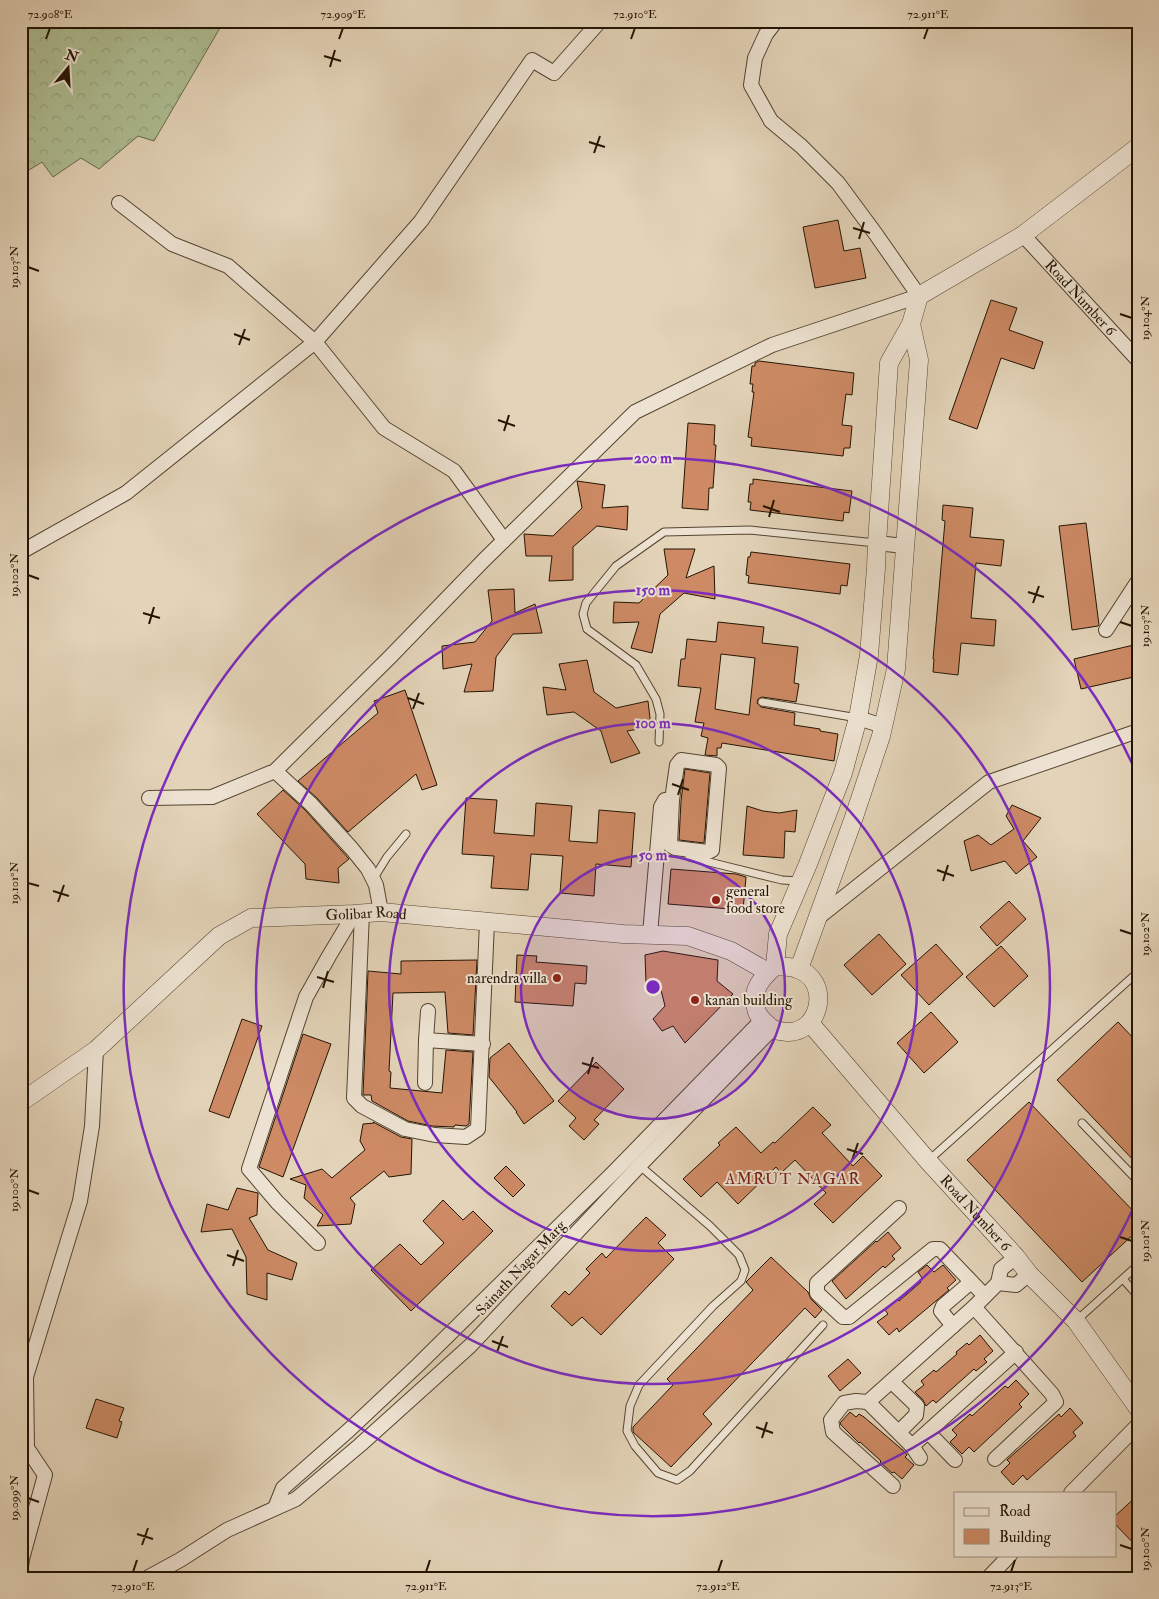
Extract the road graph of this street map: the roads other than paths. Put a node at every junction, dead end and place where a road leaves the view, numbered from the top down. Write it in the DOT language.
graph roads {
  1 [pos="600,21"];
  2 [pos="776,21"];
  3 [pos="1138,147"];
  4 [pos="119,203"];
  5 [pos="1023,235"];
  6 [pos="919,296"];
  7 [pos="911,324"];
  8 [pos="315,342"];
  9 [pos="1138,360"];
  10 [pos="884,431"];
  11 [pos="914,435"];
  12 [pos="504,540"];
  13 [pos="876,543"];
  14 [pos="904,546"];
  15 [pos="21,552"];
  16 [pos="1138,581"];
  17 [pos="1106,630"];
  18 [pos="762,702"];
  19 [pos="858,718"];
  20 [pos="883,726"];
  21 [pos="1138,731"];
  22 [pos="658,742"];
  23 [pos="275,772"];
  24 [pos="148,798"];
  25 [pos="672,800"];
  26 [pos="406,834"];
  27 [pos="689,856"];
  28 [pos="808,864"];
  29 [pos="834,871"];
  30 [pos="374,878"];
  31 [pos="800,881"];
  32 [pos="381,912"];
  33 [pos="358,914"];
  34 [pos="819,917"];
  35 [pos="488,922"];
  36 [pos="650,934"];
  37 [pos="771,969"];
  38 [pos="799,969"];
  39 [pos="1138,972"];
  40 [pos="428,1011"];
  41 [pos="810,1023"];
  42 [pos="767,1025"];
  43 [pos="426,1040"];
  44 [pos="483,1044"];
  45 [pos="96,1050"];
  46 [pos="425,1083"];
  47 [pos="21,1102"];
  48 [pos="1082,1123"];
  49 [pos="630,1155"];
  50 [pos="928,1161"];
  51 [pos="640,1165"];
  52 [pos="1138,1181"];
  53 [pos="899,1208"];
  54 [pos="318,1243"];
  55 [pos="1016,1257"];
  56 [pos="1138,1265"];
  57 [pos="1029,1274"];
  58 [pos="1122,1279"];
  59 [pos="971,1282"];
  60 [pos="998,1282"];
  61 [pos="984,1296"];
  62 [pos="1138,1296"];
  63 [pos="974,1307"];
  64 [pos="1076,1322"];
  65 [pos="823,1325"];
  66 [pos="953,1326"];
  67 [pos="1016,1352"];
  68 [pos="418,1365"];
  69 [pos="432,1382"];
  70 [pos="892,1382"];
  71 [pos="868,1402"];
  72 [pos="1138,1408"];
  73 [pos="1138,1425"];
  74 [pos="899,1432"];
  75 [pos="928,1432"];
  76 [pos="912,1446"];
  77 [pos="920,1458"];
  78 [pos="995,1459"];
  79 [pos="954,1460"];
  80 [pos="893,1486"];
  81 [pos="1072,1492"];
  82 [pos="276,1508"];
  83 [pos="1009,1556"];
  84 [pos="21,1567"];
  85 [pos="146,1578"];
  86 [pos="988,1578"];
  1 -- 8 [label="street"];
  2 -- 6 [label="street"];
  3 -- 5 [label="street"];
  4 -- 8 [label="street"];
  5 -- 6 [label="street"];
  5 -- 9 [label="street, Road Number 6"];
  6 -- 7 [label="street"];
  6 -- 12 [label="street"];
  7 -- 10 [label="street"];
  7 -- 11 [label="street"];
  8 -- 12 [label="street"];
  8 -- 15 [label="street"];
  10 -- 11 [label="street"];
  10 -- 13 [label="street"];
  11 -- 14 [label="street"];
  12 -- 23 [label="street"];
  13 -- 14 [label="street"];
  13 -- 19 [label="street"];
  13 -- 22 [label="lane"];
  14 -- 20 [label="street"];
  16 -- 17 [label="street"];
  18 -- 19 [label="lane"];
  19 -- 20 [label="street"];
  19 -- 28 [label="street"];
  20 -- 29 [label="street"];
  21 -- 34 [label="street"];
  23 -- 24 [label="street"];
  23 -- 30 [label="street"];
  25 -- 25 [label="street"];
  25 -- 36 [label="street"];
  26 -- 30 [label="lane"];
  27 -- 31 [label="lane"];
  28 -- 29 [label="street"];
  28 -- 31 [label="street"];
  29 -- 34 [label="street"];
  30 -- 32 [label="street"];
  31 -- 37 [label="street"];
  32 -- 33 [label="street, Golibar Road"];
  32 -- 35 [label="street, Golibar Road"];
  33 -- 44 [label="street"];
  33 -- 45 [label="street, Golibar Road"];
  33 -- 54 [label="street"];
  34 -- 38 [label="street"];
  35 -- 36 [label="street, Golibar Road"];
  35 -- 44 [label="street"];
  36 -- 37 [label="street, Golibar Road"];
  37 -- 38 [label="street, Golibar Road"];
  37 -- 42 [label="street"];
  38 -- 41 [label="street"];
  39 -- 50 [label="lane"];
  40 -- 43 [label="street"];
  41 -- 42 [label="street"];
  41 -- 50 [label="street, Road Number 6"];
  42 -- 49 [label="street"];
  42 -- 51 [label="street, Sainath Nagar Marg"];
  43 -- 44 [label="street"];
  43 -- 46 [label="street"];
  45 -- 47 [label="street, Golibar Road"];
  45 -- 84 [label="street"];
  48 -- 52 [label="lane"];
  49 -- 51 [label="lane"];
  49 -- 68 [label="street"];
  50 -- 55 [label="street, Road Number 6"];
  51 -- 65 [label="lane"];
  51 -- 69 [label="street, Sainath Nagar Marg"];
  53 -- 59 [label="street"];
  55 -- 57 [label="street, Road Number 6"];
  55 -- 60 [label="street"];
  56 -- 58 [label="lane"];
  57 -- 60 [label="street"];
  57 -- 64 [label="street, Road Number 6"];
  58 -- 62 [label="lane"];
  58 -- 64 [label="lane"];
  59 -- 61 [label="street"];
  59 -- 66 [label="street"];
  60 -- 61 [label="street"];
  61 -- 63 [label="street"];
  63 -- 66 [label="street"];
  63 -- 67 [label="street"];
  64 -- 72 [label="street, Road Number 6"];
  66 -- 70 [label="street"];
  67 -- 75 [label="street"];
  67 -- 78 [label="street"];
  68 -- 69 [label="street"];
  68 -- 82 [label="street"];
  69 -- 82 [label="street, Sainath Nagar Marg"];
  70 -- 71 [label="street"];
  70 -- 74 [label="street"];
  71 -- 74 [label="street"];
  71 -- 80 [label="street"];
  73 -- 81 [label="street"];
  74 -- 76 [label="street"];
  75 -- 76 [label="street"];
  75 -- 79 [label="street"];
  76 -- 77 [label="street"];
  82 -- 85 [label="street, Sainath Nagar Marg"];
  83 -- 86 [label="street"];
}
